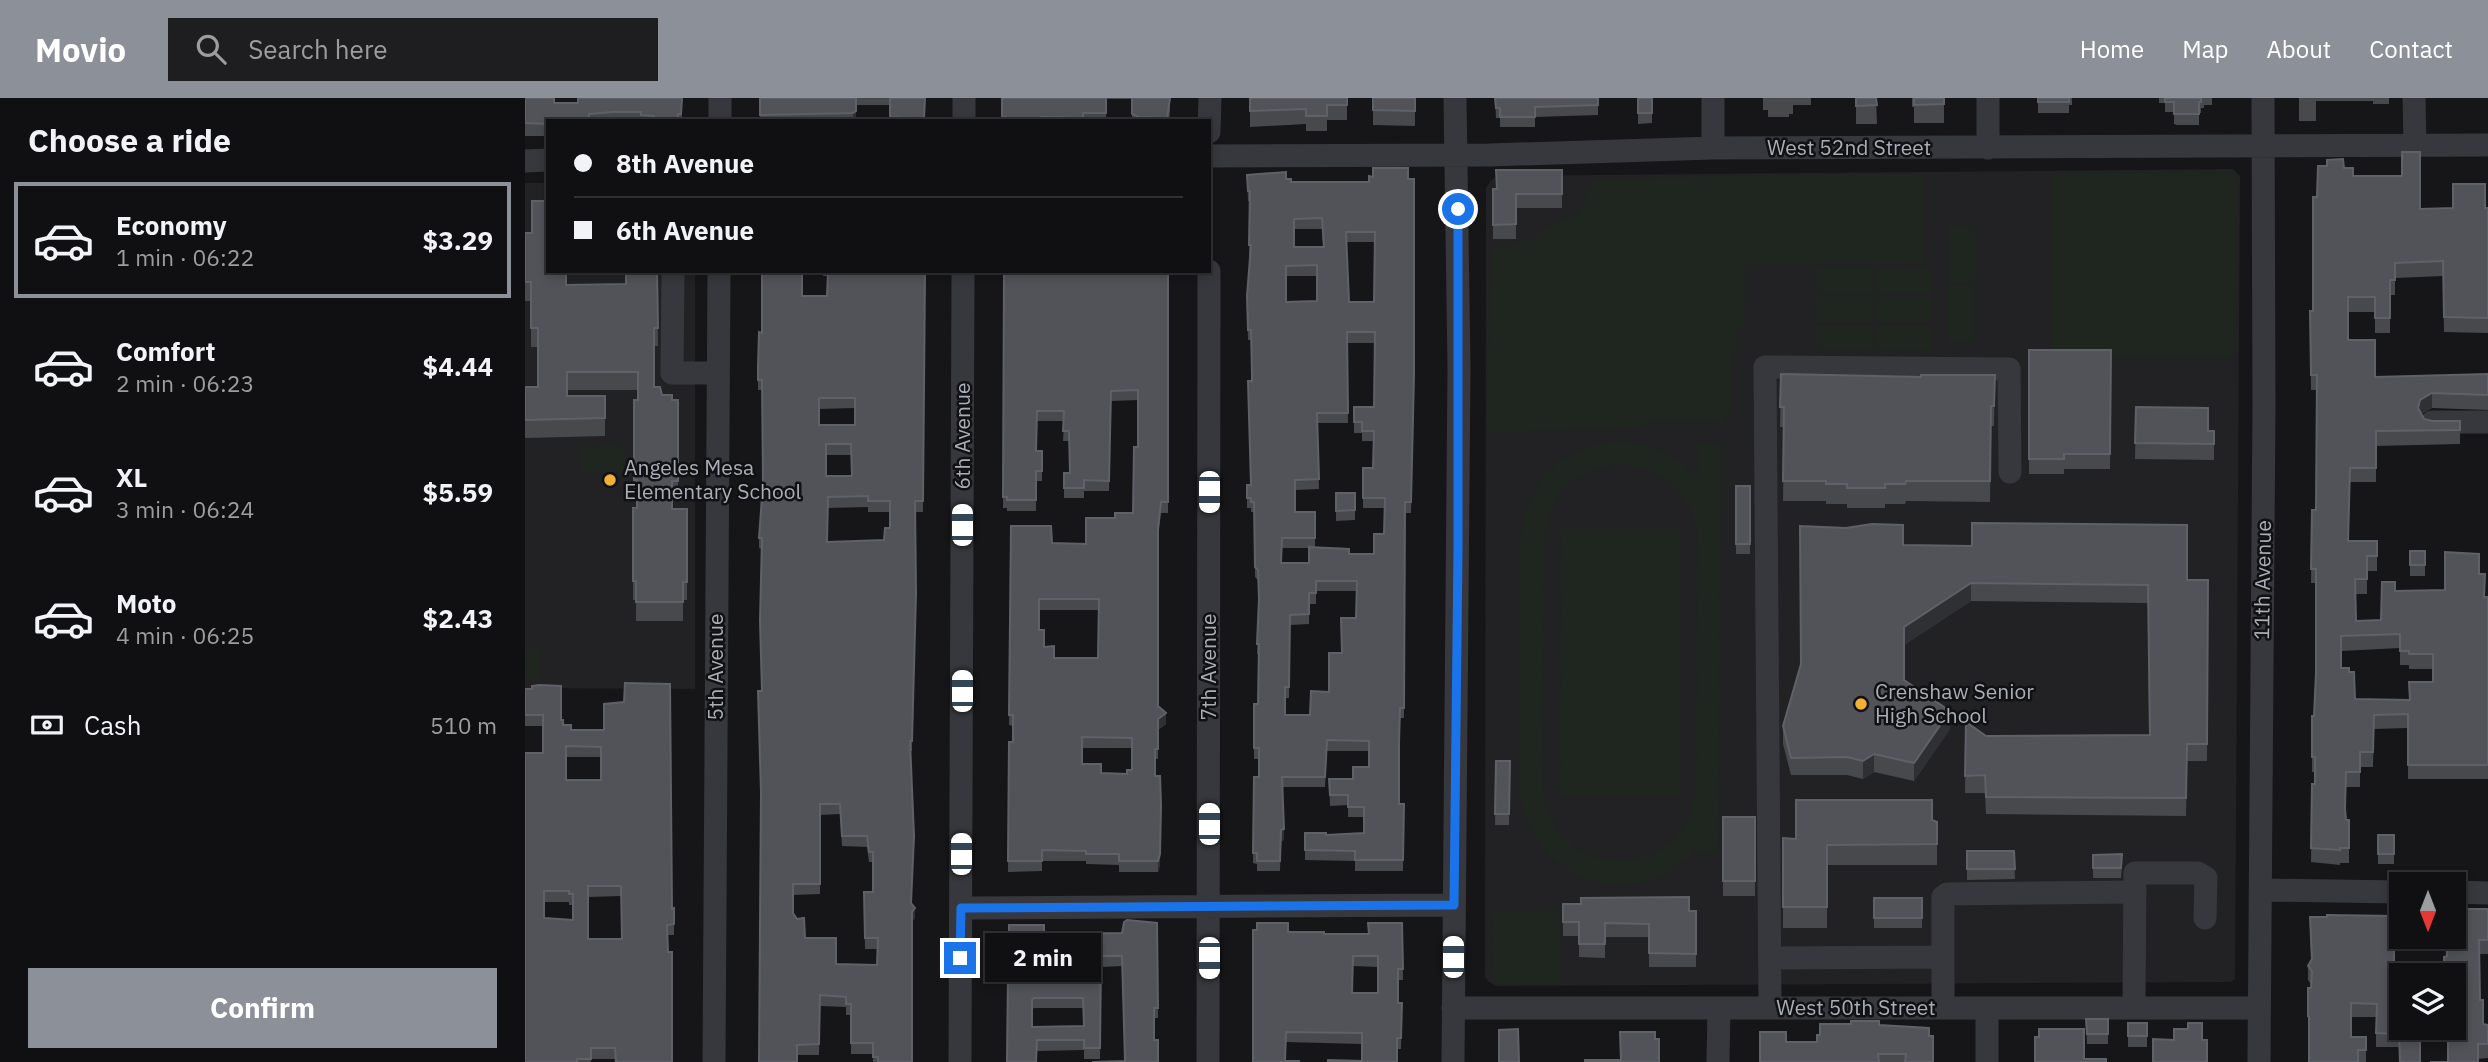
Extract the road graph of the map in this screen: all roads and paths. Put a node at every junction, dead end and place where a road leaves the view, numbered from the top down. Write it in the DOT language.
graph roads {
  1 [pos="720,98"];
  2 [pos="964,98"];
  3 [pos="1210,98"];
  4 [pos="1455,98"];
  5 [pos="1713,98"];
  6 [pos="1988,98"];
  7 [pos="2263,98"];
  8 [pos="2414,98"];
  9 [pos="720,119"];
  10 [pos="964,119"];
  11 [pos="1209,119"];
  12 [pos="2415,145"];
  13 [pos="2488,145"];
  14 [pos="2263,146"];
  15 [pos="1713,148"];
  16 [pos="1988,148"];
  17 [pos="1456,155"];
  18 [pos="1211,156"];
  19 [pos="546,160"];
  20 [pos="525,161"];
  21 [pos="673,273"];
  22 [pos="719,273"];
  23 [pos="963,273"];
  24 [pos="1209,273"];
  25 [pos="718,373"];
  26 [pos="2432,422"];
  27 [pos="2488,422"];
  28 [pos="2010,472"];
  29 [pos="2261,890"];
  30 [pos="2135,892"];
  31 [pos="2389,892"];
  32 [pos="2466,892"];
  33 [pos="2488,893"];
  34 [pos="1454,905"];
  35 [pos="1209,906"];
  36 [pos="961,908"];
  37 [pos="2205,918"];
  38 [pos="1943,957"];
  39 [pos="1770,958"];
  40 [pos="1453,1008"];
  41 [pos="1719,1008"];
  42 [pos="1770,1008"];
  43 [pos="1943,1008"];
  44 [pos="1987,1008"];
  45 [pos="2134,1008"];
  46 [pos="2259,1008"];
  47 [pos="714,1062"];
  48 [pos="960,1062"];
  49 [pos="1208,1062"];
  50 [pos="1453,1062"];
  51 [pos="1718,1062"];
  52 [pos="1986,1062"];
  53 [pos="2259,1062"];
  1 -- 9 [label="street"];
  2 -- 10 [label="street"];
  3 -- 11 [label="street"];
  4 -- 17 [label="street"];
  5 -- 15 [label="street"];
  6 -- 16 [label="street"];
  7 -- 14 [label="street, 11th Avenue"];
  8 -- 12 [label="street"];
  12 -- 13 [label="street, West 52nd Street"];
  12 -- 14 [label="street, West 52nd Street"];
  14 -- 16 [label="street, West 52nd Street"];
  14 -- 29 [label="street, 11th Avenue"];
  15 -- 16 [label="street, West 52nd Street"];
  15 -- 17 [label="street, West 52nd Street"];
  17 -- 18 [label="street, West 52nd Street"];
  17 -- 34 [label="street"];
  19 -- 20 [label="street"];
  21 -- 25 [label="street"];
  22 -- 25 [label="street, 5th Avenue"];
  23 -- 36 [label="street, 6th Avenue"];
  24 -- 35 [label="street, 7th Avenue"];
  25 -- 47 [label="street, 5th Avenue"];
  26 -- 27 [label="street"];
  28 -- 39 [label="street"];
  29 -- 31 [label="street"];
  29 -- 46 [label="street, 11th Avenue"];
  30 -- 37 [label="street"];
  30 -- 38 [label="street"];
  30 -- 45 [label="street"];
  32 -- 33 [label="street"];
  34 -- 35 [label="street"];
  34 -- 40 [label="street"];
  35 -- 36 [label="street"];
  35 -- 49 [label="street, 7th Avenue"];
  36 -- 48 [label="street, 6th Avenue"];
  38 -- 39 [label="street"];
  38 -- 43 [label="street"];
  39 -- 42 [label="street"];
  40 -- 41 [label="street, West 50th Street"];
  40 -- 50 [label="street"];
  41 -- 42 [label="street, West 50th Street"];
  41 -- 51 [label="street"];
  42 -- 43 [label="street, West 50th Street"];
  43 -- 44 [label="street, West 50th Street"];
  44 -- 45 [label="street, West 50th Street"];
  44 -- 52 [label="street"];
  45 -- 46 [label="street, West 50th Street"];
  46 -- 53 [label="street, 11th Avenue"];
}
